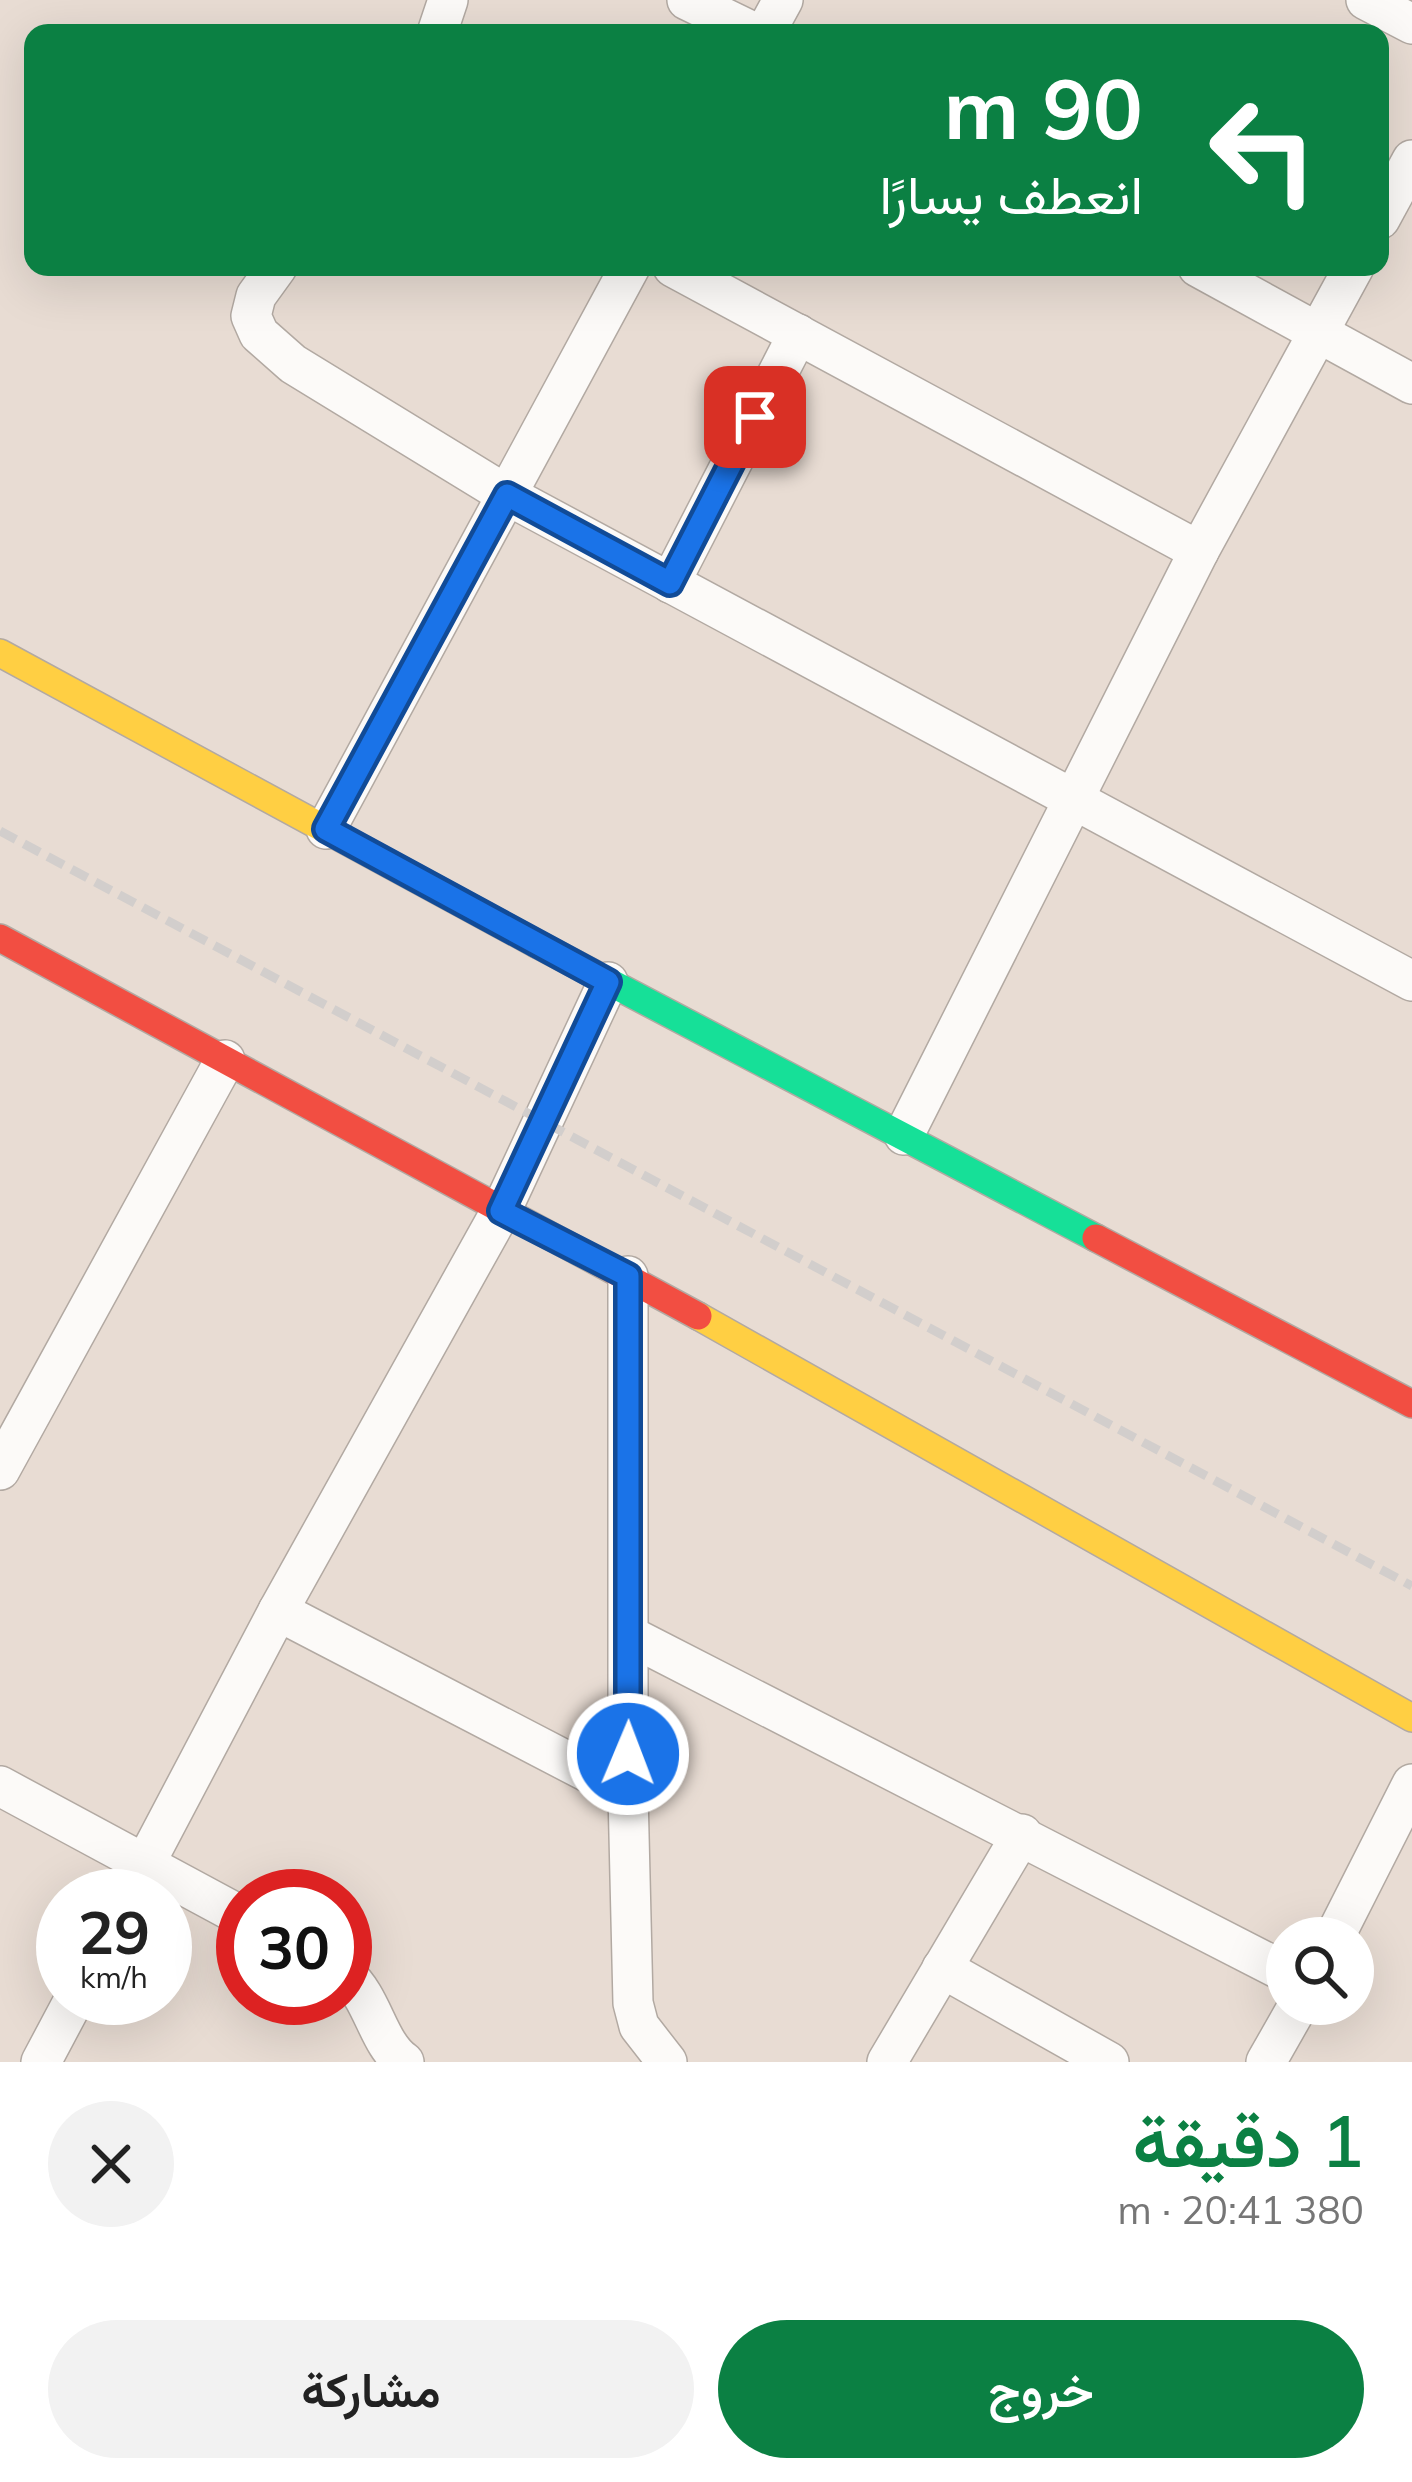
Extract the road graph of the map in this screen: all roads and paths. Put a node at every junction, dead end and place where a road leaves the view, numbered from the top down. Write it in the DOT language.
graph roads {
  1 [pos="687,0"];
  2 [pos="1366,0"];
  3 [pos="736,24"];
  4 [pos="1412,24"];
  5 [pos="1412,160"];
  6 [pos="1389,203"];
  7 [pos="270,276"];
  8 [pos="625,276"];
  9 [pos="690,276"];
  10 [pos="1215,276"];
  11 [pos="1349,276"];
  12 [pos="1318,331"];
  13 [pos="798,334"];
  14 [pos="1412,384"];
  15 [pos="507,495"];
  16 [pos="1199,551"];
  17 [pos="670,583"];
  18 [pos="0,652"];
  19 [pos="1074,803"];
  20 [pos="326,829"];
  21 [pos="0,938"];
  22 [pos="1412,981"];
  23 [pos="608,982"];
  24 [pos="225,1060"];
  25 [pos="904,1135"];
  26 [pos="501,1211"];
  27 [pos="628,1276"];
  28 [pos="1412,1404"];
  29 [pos="0,1470"];
  30 [pos="278,1611"];
  31 [pos="630,1636"];
  32 [pos="1412,1718"];
  33 [pos="1412,1784"];
  34 [pos="0,1786"];
  35 [pos="628,1793"];
  36 [pos="1022,1834"];
  37 [pos="121,1869"];
  38 [pos="143,1869"];
  39 [pos="1345,1917"];
  40 [pos="1266,1962"];
  41 [pos="942,1968"];
  42 [pos="372,2006"];
  43 [pos="65,2025"];
  44 [pos="1287,2025"];
  45 [pos="52,2058"];
  46 [pos="404,2062"];
  47 [pos="667,2062"];
  48 [pos="886,2062"];
  49 [pos="1109,2062"];
  50 [pos="1266,2062"];
  1 -- 3 [label="street"];
  2 -- 4 [label="street"];
  5 -- 6 [label="street"];
  7 -- 15 [label="street"];
  8 -- 15 [label="street"];
  9 -- 13 [label="street"];
  10 -- 12 [label="street"];
  11 -- 12 [label="street"];
  12 -- 14 [label="street"];
  12 -- 16 [label="street"];
  13 -- 16 [label="street"];
  13 -- 17 [label="street"];
  15 -- 17 [label="street"];
  15 -- 20 [label="street"];
  16 -- 19 [label="street"];
  17 -- 19 [label="street"];
  18 -- 20 [label="street"];
  19 -- 22 [label="street"];
  19 -- 25 [label="street"];
  20 -- 23 [label="street"];
  21 -- 24 [label="street"];
  23 -- 25 [label="street"];
  23 -- 26 [label="street"];
  24 -- 26 [label="street"];
  24 -- 29 [label="street"];
  25 -- 28 [label="street"];
  26 -- 27 [label="street"];
  26 -- 30 [label="street"];
  27 -- 31 [label="street"];
  27 -- 32 [label="street"];
  30 -- 35 [label="street"];
  30 -- 38 [label="street"];
  31 -- 35 [label="street"];
  31 -- 36 [label="street"];
  33 -- 39 [label="street"];
  34 -- 37 [label="street"];
  35 -- 47 [label="street"];
  36 -- 40 [label="street"];
  36 -- 41 [label="street"];
  41 -- 48 [label="street"];
  41 -- 49 [label="street"];
  42 -- 46 [label="street"];
  43 -- 45 [label="street"];
  44 -- 50 [label="street"];
}
